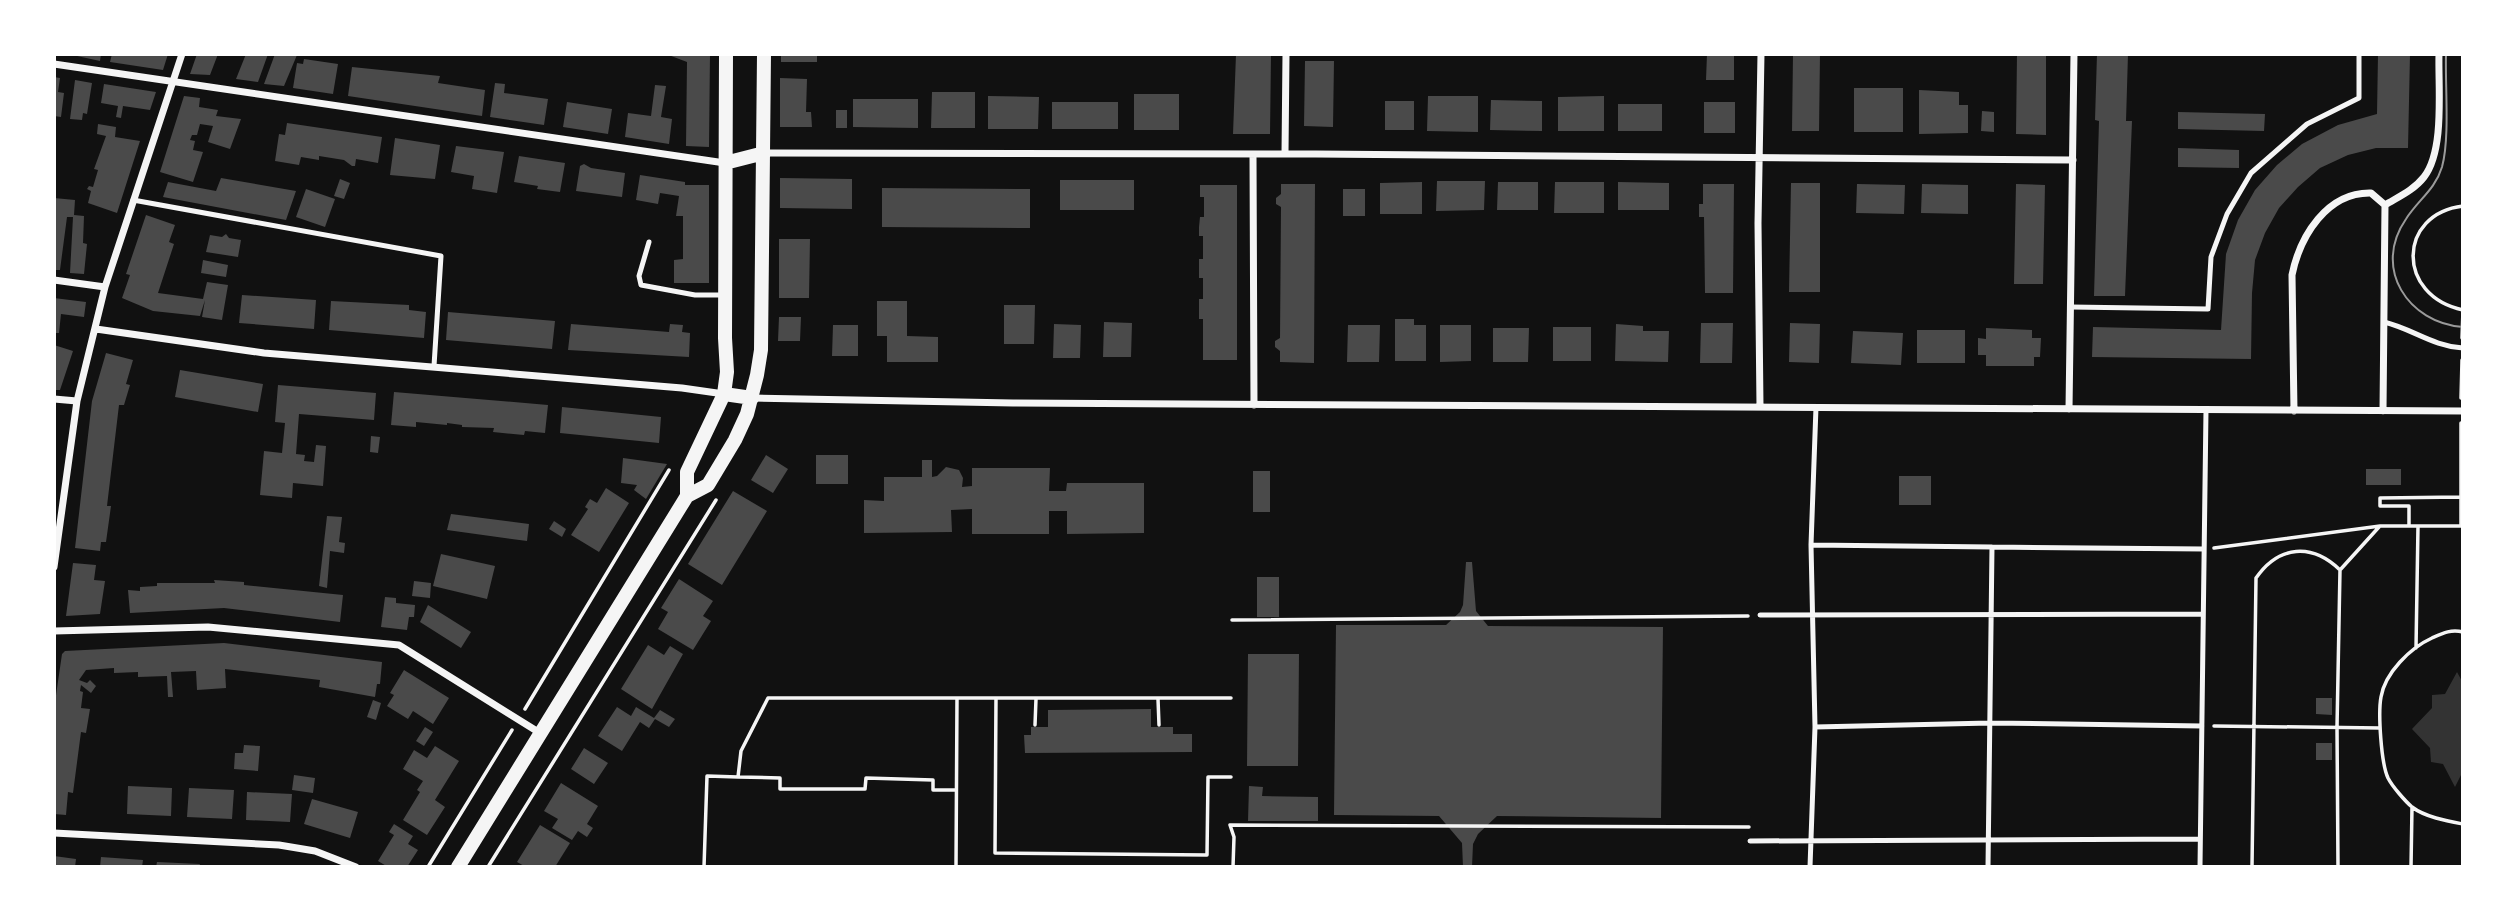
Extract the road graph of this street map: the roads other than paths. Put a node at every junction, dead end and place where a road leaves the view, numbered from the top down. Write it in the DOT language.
graph roads {
  1 [pos="182,54"];
  2 [pos="726,54"];
  3 [pos="764,54"];
  4 [pos="1286,54"];
  5 [pos="1760,54"];
  6 [pos="2074,54"];
  7 [pos="2359,54"];
  8 [pos="2439,54"];
  9 [pos="54,64"];
  10 [pos="173,80"];
  11 [pos="764,153"];
  12 [pos="1285,153"];
  13 [pos="1253,154"];
  14 [pos="1760,159"];
  15 [pos="2073,160"];
  16 [pos="725,163"];
  17 [pos="134,200"];
  18 [pos="2385,205"];
  19 [pos="649,242"];
  20 [pos="54,280"];
  21 [pos="105,287"];
  22 [pos="725,295"];
  23 [pos="2071,307"];
  24 [pos="2384,322"];
  25 [pos="96,329"];
  26 [pos="2463,348"];
  27 [pos="434,366"];
  28 [pos="724,394"];
  29 [pos="752,398"];
  30 [pos="54,399"];
  31 [pos="77,401"];
  32 [pos="1254,405"];
  33 [pos="1760,407"];
  34 [pos="1815,407"];
  35 [pos="2069,409"];
  36 [pos="2206,411"];
  37 [pos="2294,411"];
  38 [pos="2383,411"];
  39 [pos="2462,411"];
  40 [pos="687,496"];
  41 [pos="1811,545"];
  42 [pos="1992,547"];
  43 [pos="2204,550"];
  44 [pos="54,567"];
  45 [pos="2203,614"];
  46 [pos="1760,615"];
  47 [pos="1992,615"];
  48 [pos="1813,616"];
  49 [pos="54,631"];
  50 [pos="1990,723"];
  51 [pos="2202,726"];
  52 [pos="1815,727"];
  53 [pos="540,733"];
  54 [pos="54,833"];
  55 [pos="2200,839"];
  56 [pos="1811,840"];
  57 [pos="1988,840"];
  58 [pos="1750,841"];
  59 [pos="356,867"];
  60 [pos="457,867"];
  61 [pos="1810,867"];
  62 [pos="1987,867"];
  63 [pos="2200,867"];
  1 -- 10 [label="street"];
  2 -- 16 [label="main road"];
  3 -- 11 [label="main road"];
  4 -- 12 [label="street"];
  5 -- 14 [label="street"];
  6 -- 15 [label="street"];
  7 -- 23 [label="lane"];
  8 -- 18 [label="street"];
  9 -- 10 [label="street"];
  10 -- 16 [label="street"];
  10 -- 17 [label="street"];
  11 -- 13 [label="street"];
  11 -- 16 [label="main road"];
  11 -- 29 [label="main road"];
  12 -- 13 [label="street"];
  12 -- 14 [label="street"];
  13 -- 32 [label="street"];
  14 -- 15 [label="street"];
  14 -- 33 [label="street"];
  15 -- 23 [label="street"];
  16 -- 22 [label="main road"];
  17 -- 21 [label="street"];
  17 -- 27 [label="lane"];
  18 -- 24 [label="street"];
  18 -- 37 [label="street"];
  19 -- 22 [label="lane"];
  20 -- 21 [label="street"];
  21 -- 25 [label="street"];
  22 -- 28 [label="main road"];
  23 -- 35 [label="street"];
  24 -- 26 [label="lane"];
  24 -- 38 [label="street"];
  25 -- 27 [label="street"];
  25 -- 31 [label="street"];
  27 -- 28 [label="street"];
  28 -- 29 [label="main road"];
  28 -- 40 [label="main road"];
  29 -- 32 [label="street"];
  29 -- 40 [label="main road"];
  30 -- 31 [label="street"];
  31 -- 44 [label="street"];
  32 -- 33 [label="street"];
  33 -- 34 [label="street"];
  34 -- 35 [label="street"];
  34 -- 41 [label="lane"];
  35 -- 36 [label="street"];
  36 -- 37 [label="street"];
  36 -- 43 [label="lane"];
  37 -- 38 [label="street"];
  38 -- 39 [label="street"];
  40 -- 53 [label="main road"];
  41 -- 42 [label="lane"];
  41 -- 48 [label="lane"];
  42 -- 43 [label="lane"];
  42 -- 47 [label="lane"];
  43 -- 45 [label="lane"];
  45 -- 47 [label="lane"];
  45 -- 51 [label="lane"];
  46 -- 48 [label="lane"];
  47 -- 48 [label="lane"];
  47 -- 50 [label="lane"];
  48 -- 52 [label="lane"];
  49 -- 53 [label="street"];
  50 -- 51 [label="lane"];
  50 -- 52 [label="lane"];
  50 -- 57 [label="lane"];
  51 -- 55 [label="lane"];
  52 -- 56 [label="lane"];
  53 -- 60 [label="main road"];
  54 -- 59 [label="street"];
  55 -- 57 [label="lane"];
  55 -- 63 [label="lane"];
  56 -- 57 [label="lane"];
  56 -- 58 [label="lane"];
  56 -- 61 [label="lane"];
  57 -- 62 [label="lane"];
}
